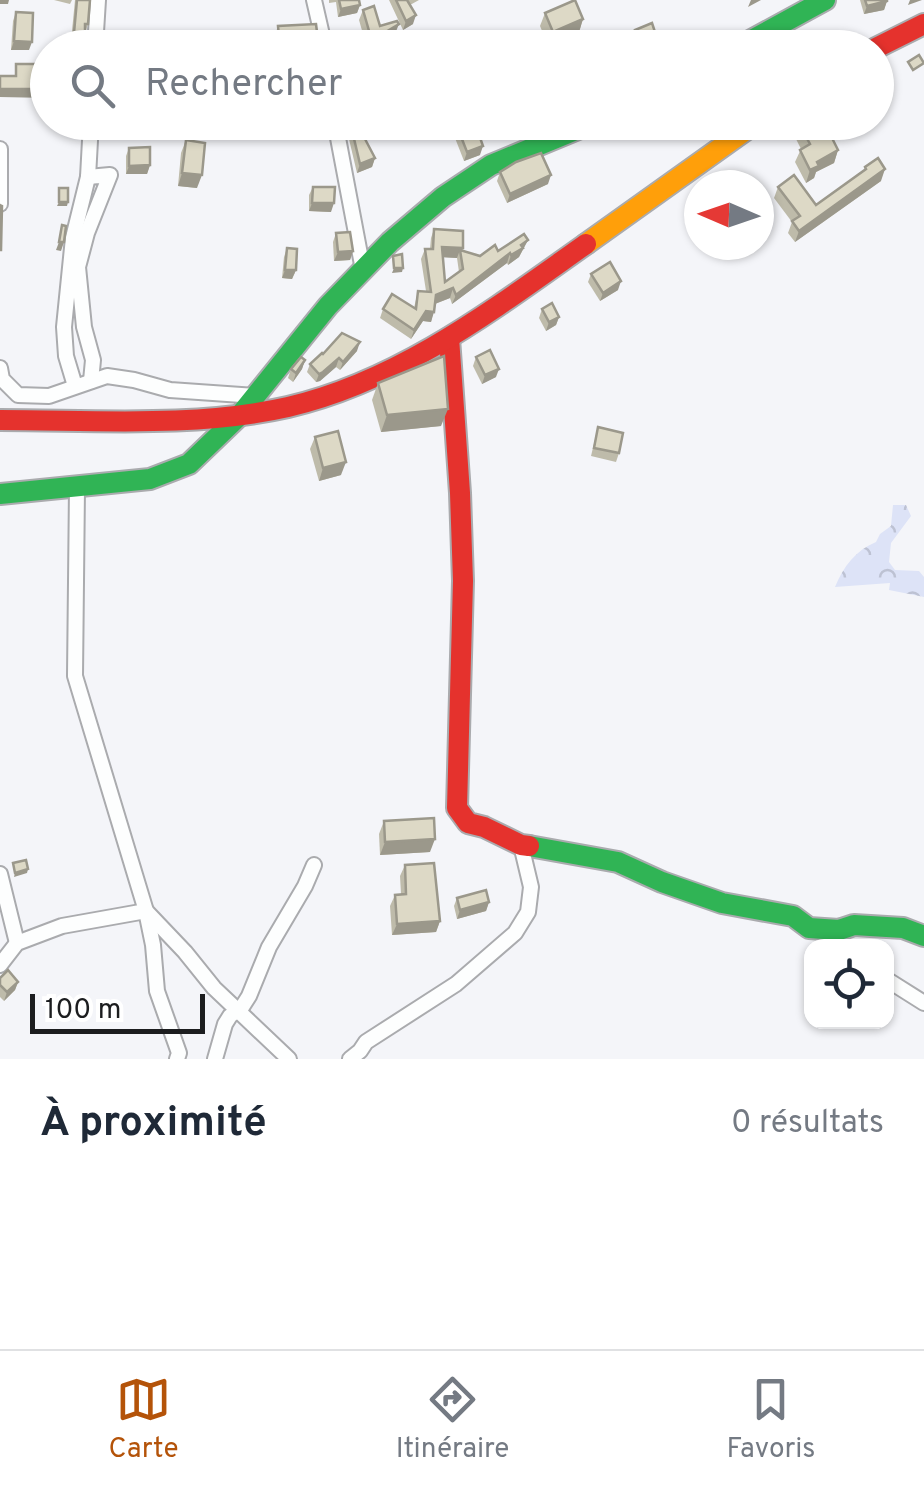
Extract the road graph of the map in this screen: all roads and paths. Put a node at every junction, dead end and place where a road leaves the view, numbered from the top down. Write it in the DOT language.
graph roads {
  1 [pos="98,0"];
  2 [pos="314,0"];
  3 [pos="825,0"];
  4 [pos="924,24"];
  5 [pos="96,30"];
  6 [pos="321,30"];
  7 [pos="769,30"];
  8 [pos="894,39"];
  9 [pos="90,140"];
  10 [pos="338,140"];
  11 [pos="552,140"];
  12 [pos="731,140"];
  13 [pos="0,149"];
  14 [pos="88,177"];
  15 [pos="0,204"];
  16 [pos="363,270"];
  17 [pos="449,338"];
  18 [pos="0,368"];
  19 [pos="91,381"];
  20 [pos="75,386"];
  21 [pos="256,396"];
  22 [pos="240,416"];
  23 [pos="0,420"];
  24 [pos="77,488"];
  25 [pos="0,494"];
  26 [pos="521,845"];
  27 [pos="314,866"];
  28 [pos="0,874"];
  29 [pos="146,911"];
  30 [pos="924,936"];
  31 [pos="842,938"];
  32 [pos="17,942"];
  33 [pos="0,965"];
  34 [pos="894,984"];
  35 [pos="924,1003"];
  36 [pos="237,1010"];
  37 [pos="177,1057"];
  38 [pos="195,1058"];
  39 [pos="215,1059"];
  40 [pos="290,1059"];
  41 [pos="350,1059"];
  1 -- 5 [label="street"];
  2 -- 6 [label="street"];
  3 -- 7 [label="main road"];
  4 -- 8 [label="main road"];
  9 -- 14 [label="street"];
  10 -- 16 [label="street"];
  11 -- 16 [label="main road"];
  12 -- 17 [label="main road"];
  13 -- 15 [label="street"];
  14 -- 19 [label="street"];
  14 -- 20 [label="street"];
  16 -- 21 [label="main road"];
  17 -- 22 [label="main road"];
  17 -- 26 [label="main road"];
  18 -- 20 [label="street"];
  19 -- 20 [label="street"];
  19 -- 21 [label="street"];
  21 -- 22 [label="main road"];
  22 -- 23 [label="main road"];
  22 -- 24 [label="main road"];
  24 -- 25 [label="main road"];
  24 -- 29 [label="street"];
  26 -- 31 [label="main road"];
  26 -- 41 [label="street"];
  27 -- 36 [label="street"];
  28 -- 32 [label="street"];
  29 -- 32 [label="street"];
  29 -- 36 [label="street"];
  29 -- 37 [label="street"];
  30 -- 31 [label="main road"];
  32 -- 33 [label="street"];
  34 -- 35 [label="street"];
  36 -- 39 [label="street"];
  36 -- 40 [label="street"];
  37 -- 38 [label="street"];
}
